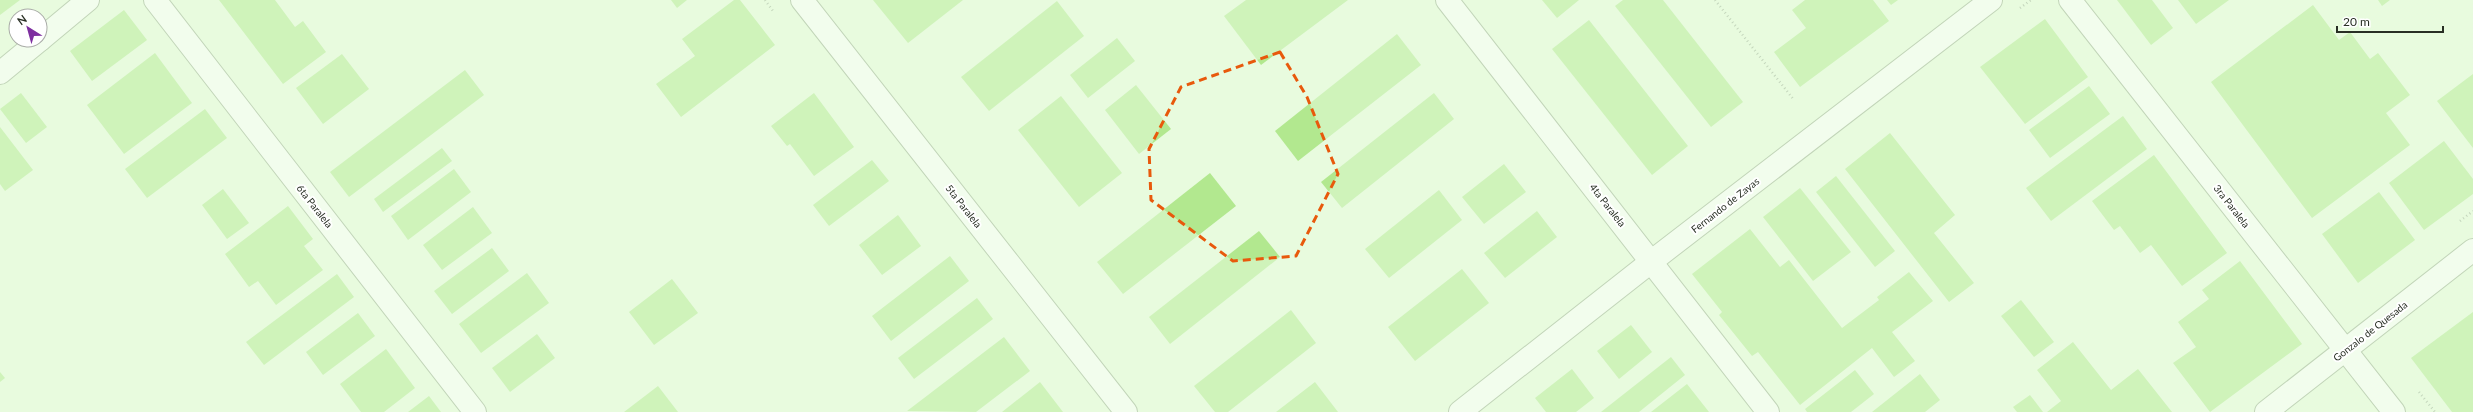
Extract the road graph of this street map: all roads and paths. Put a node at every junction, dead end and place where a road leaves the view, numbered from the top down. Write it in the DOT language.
graph roads {
  1 [pos="88,0"];
  2 [pos="155,0"];
  3 [pos="802,0"];
  4 [pos="1448,0"];
  5 [pos="1716,0"];
  6 [pos="1992,0"];
  7 [pos="2070,0"];
  8 [pos="48,33"];
  9 [pos="30,48"];
  10 [pos="0,73"];
  11 [pos="1794,100"];
  12 [pos="2473,250"];
  13 [pos="1652,261"];
  14 [pos="2345,350"];
  15 [pos="2416,388"];
  16 [pos="475,412"];
  17 [pos="1126,412"];
  18 [pos="1460,412"];
  19 [pos="1768,412"];
  20 [pos="2266,412"];
  21 [pos="2394,412"];
  22 [pos="2435,412"];
  1 -- 8 [label="street"];
  2 -- 16 [label="street, 6ta Paralela"];
  3 -- 17 [label="street, 5ta Paralela"];
  4 -- 13 [label="street, 4ta Paralela"];
  5 -- 11 [label="path"];
  6 -- 13 [label="street, Fernando de Zayas"];
  7 -- 14 [label="street, 3ra Paralela"];
  9 -- 10 [label="street"];
  12 -- 14 [label="street, Gonzalo de Quesada"];
  13 -- 18 [label="street, Fernando de Zayas"];
  13 -- 19 [label="street, 4ta Paralela"];
  14 -- 20 [label="street, Gonzalo de Quesada"];
  14 -- 21 [label="street, 3ra Paralela"];
  15 -- 22 [label="path"];
}
